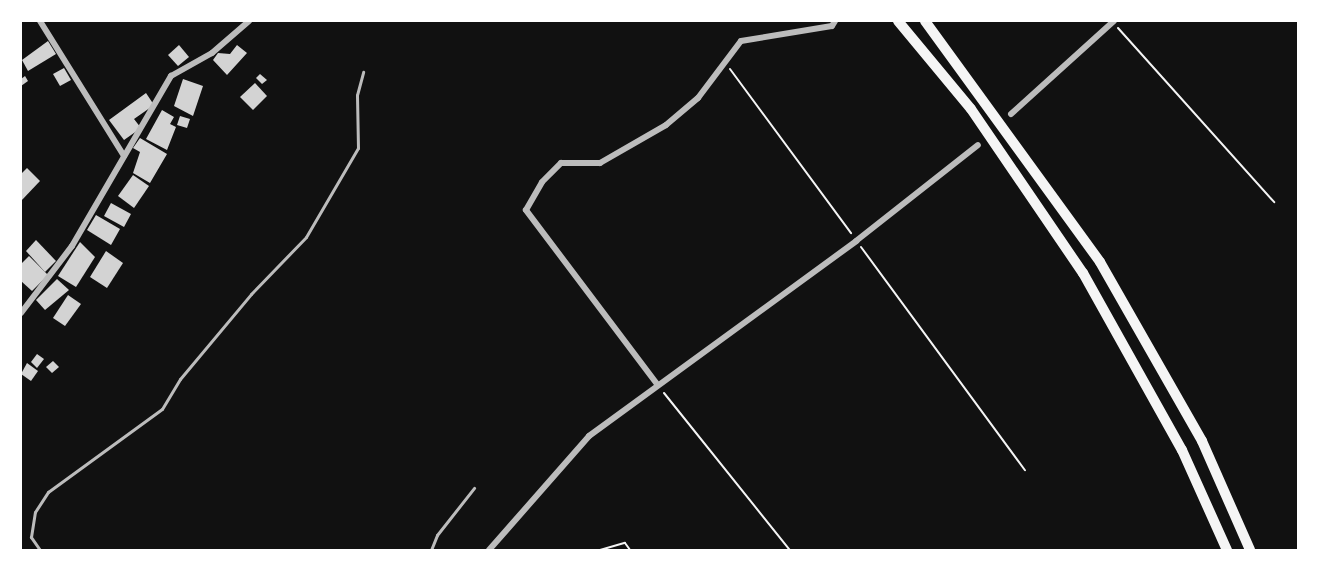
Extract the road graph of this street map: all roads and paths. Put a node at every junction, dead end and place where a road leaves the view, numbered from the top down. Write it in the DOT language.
graph roads {
  1 [pos="40,21"];
  2 [pos="249,21"];
  3 [pos="835,21"];
  4 [pos="898,21"];
  5 [pos="925,21"];
  6 [pos="1113,21"];
  7 [pos="726,64"];
  8 [pos="363,72"];
  9 [pos="1011,114"];
  10 [pos="978,145"];
  11 [pos="124,156"];
  12 [pos="1274,202"];
  13 [pos="856,241"];
  14 [pos="22,307"];
  15 [pos="657,384"];
  16 [pos="1025,470"];
  17 [pos="474,488"];
  18 [pos="40,550"];
  19 [pos="431,550"];
  20 [pos="489,550"];
  21 [pos="600,550"];
  22 [pos="630,550"];
  23 [pos="790,550"];
  24 [pos="1227,550"];
  25 [pos="1250,550"];
  1 -- 11 [label="street"];
  2 -- 11 [label="street"];
  3 -- 7 [label="street"];
  4 -- 24 [label="highway"];
  5 -- 25 [label="highway"];
  6 -- 9 [label="street"];
  6 -- 12 [label="path"];
  7 -- 13 [label="path"];
  7 -- 15 [label="street"];
  8 -- 18 [label="lane"];
  10 -- 13 [label="street"];
  11 -- 14 [label="street"];
  13 -- 15 [label="street"];
  13 -- 16 [label="path"];
  15 -- 20 [label="street"];
  15 -- 23 [label="path"];
  17 -- 19 [label="lane"];
  21 -- 22 [label="path"];
}
